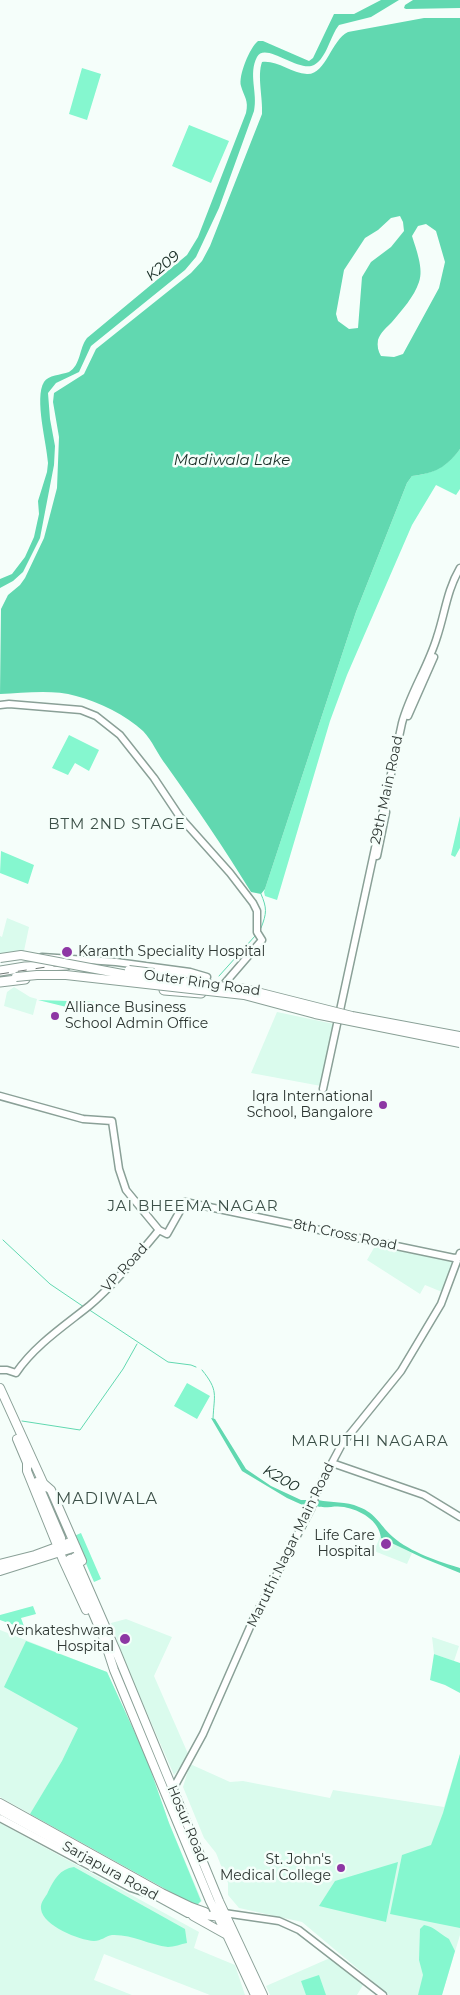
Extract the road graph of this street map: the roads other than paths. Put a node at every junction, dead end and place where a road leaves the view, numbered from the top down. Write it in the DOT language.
graph roads {
  1 [pos="460,568"];
  2 [pos="460,576"];
  3 [pos="0,705"];
  4 [pos="389,789"];
  5 [pos="51,956"];
  6 [pos="0,958"];
  7 [pos="26,962"];
  8 [pos="43,966"];
  9 [pos="97,970"];
  10 [pos="0,971"];
  11 [pos="209,982"];
  12 [pos="1,983"];
  13 [pos="225,984"];
  14 [pos="341,1012"];
  15 [pos="338,1022"];
  16 [pos="460,1036"];
  17 [pos="460,1044"];
  18 [pos="323,1089"];
  19 [pos="0,1096"];
  20 [pos="159,1230"];
  21 [pos="458,1258"];
  22 [pos="0,1370"];
  23 [pos="0,1388"];
  24 [pos="0,1400"];
  25 [pos="27,1463"];
  26 [pos="332,1463"];
  27 [pos="44,1483"];
  28 [pos="460,1518"];
  29 [pos="75,1544"];
  30 [pos="59,1550"];
  31 [pos="72,1558"];
  32 [pos="0,1564"];
  33 [pos="0,1571"];
  34 [pos="113,1652"];
  35 [pos="173,1789"];
  36 [pos="0,1803"];
  37 [pos="0,1810"];
  38 [pos="0,1818"];
  39 [pos="150,1894"];
  40 [pos="188,1913"];
  41 [pos="223,1915"];
  42 [pos="228,1936"];
  43 [pos="254,1995"];
  44 [pos="263,1995"];
  45 [pos="383,1995"];
  1 -- 4 [label="main road, 29th Main Road"];
  2 -- 4 [label="main road, 29th Main Road"];
  3 -- 13 [label="main road"];
  4 -- 14 [label="main road, 29th Main Road"];
  5 -- 7 [label="main road"];
  5 -- 8 [label="highway"];
  5 -- 11 [label="main road"];
  6 -- 9 [label="main road, bridge"];
  7 -- 8 [label="highway, Outer Ring Road"];
  7 -- 10 [label="highway, Outer Ring Road"];
  8 -- 11 [label="highway, Outer Ring Road"];
  9 -- 11 [label="main road, bridge"];
  9 -- 16 [label="main road, bridge"];
  11 -- 13 [label="highway, Outer Ring Road"];
  12 -- 15 [label="highway, Outer Ring Road"];
  12 -- 17 [label="main road, bridge"];
  13 -- 14 [label="highway, Outer Ring Road"];
  14 -- 15 [label="main road, 29th Main Road"];
  14 -- 16 [label="highway, Outer Ring Road"];
  15 -- 17 [label="highway, Outer Ring Road"];
  15 -- 18 [label="main road, 29th Main Road"];
  19 -- 20 [label="main road"];
  20 -- 21 [label="main road, 8th Cross Road"];
  20 -- 22 [label="main road, VP Road"];
  21 -- 26 [label="main road, Maruthi Nagar Main Road"];
  23 -- 27 [label="main road"];
  24 -- 25 [label="main road"];
  25 -- 27 [label="main road"];
  25 -- 30 [label="main road"];
  26 -- 28 [label="main road"];
  26 -- 35 [label="main road, Maruthi Nagar Main Road"];
  27 -- 29 [label="main road"];
  29 -- 30 [label="main road"];
  29 -- 34 [label="main road"];
  30 -- 32 [label="main road"];
  30 -- 33 [label="main road"];
  30 -- 34 [label="main road"];
  31 -- 34 [label="main road"];
  34 -- 35 [label="main road, Hosur Road"];
  34 -- 41 [label="main road, Hosur Road"];
  35 -- 41 [label="main road, Hosur Road"];
  36 -- 41 [label="main road, Sarjapura Road"];
  37 -- 39 [label="main road, Sarjapura Road"];
  38 -- 39 [label="main road"];
  39 -- 40 [label="main road, Sarjapura Road"];
  40 -- 41 [label="main road, Sarjapura Road"];
  40 -- 42 [label="main road"];
  41 -- 42 [label="main road, Hosur Road"];
  41 -- 44 [label="main road, Hosur Road"];
  41 -- 45 [label="main road"];
  42 -- 43 [label="main road, Hosur Road"];
}
